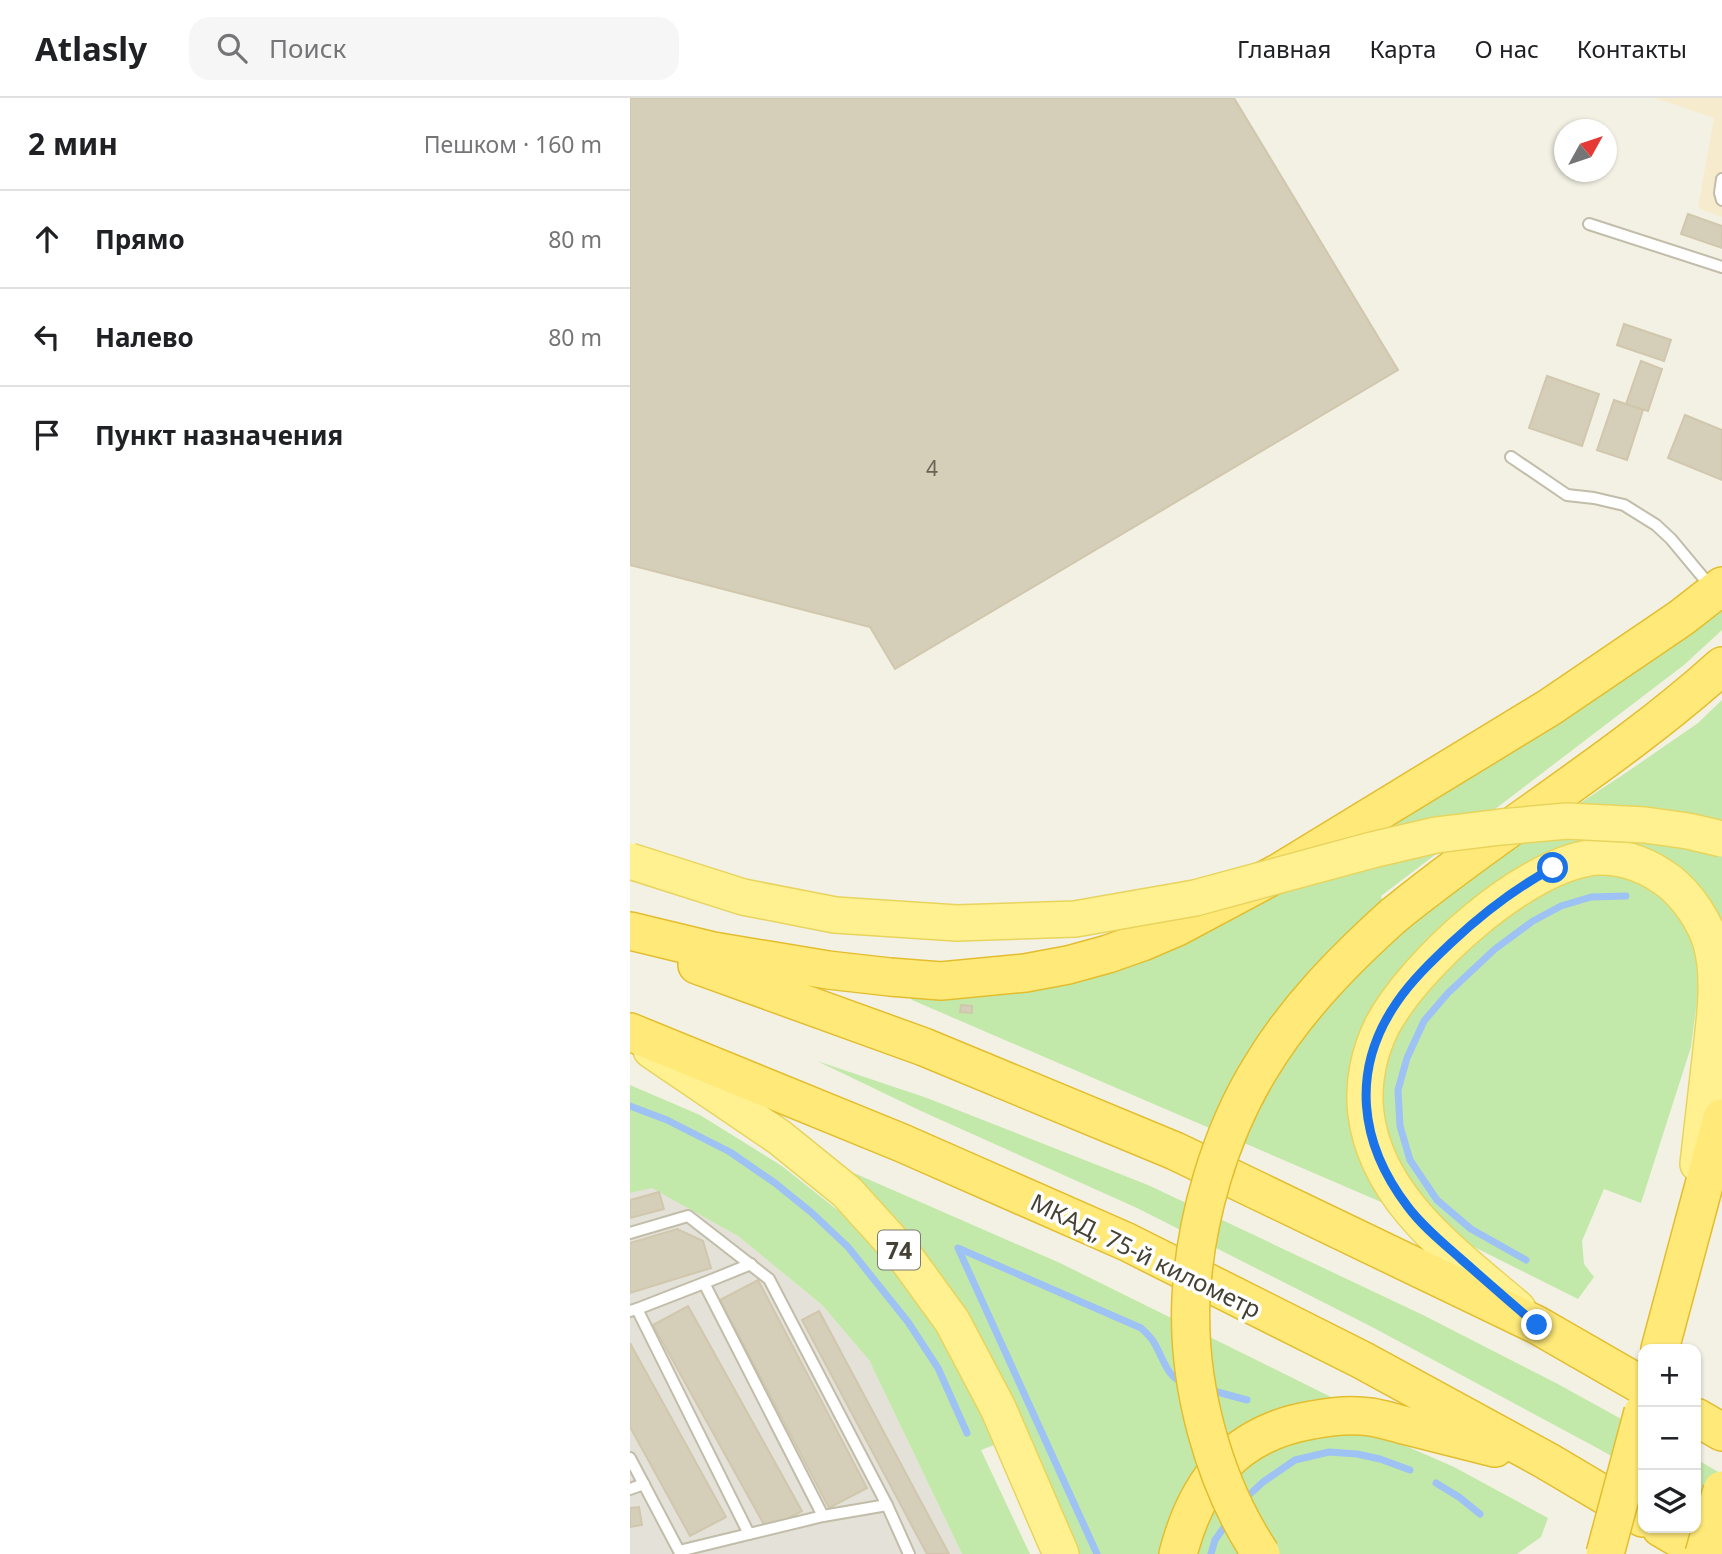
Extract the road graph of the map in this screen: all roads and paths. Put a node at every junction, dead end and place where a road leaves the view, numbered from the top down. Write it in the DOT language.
graph roads {
  1 [pos="1722,179"];
  2 [pos="1722,200"];
  3 [pos="1589,224"];
  4 [pos="1722,267"];
  5 [pos="1511,457"];
  6 [pos="1718,589"];
  7 [pos="1722,666"];
  8 [pos="1722,839"];
  9 [pos="630,861"];
  10 [pos="630,931"];
  11 [pos="630,941"];
  12 [pos="630,1034"];
  13 [pos="1722,1118"];
  14 [pos="630,1233"];
  15 [pos="1689,1244"];
  16 [pos="751,1264"];
  17 [pos="704,1283"];
  18 [pos="633,1310"];
  19 [pos="1537,1325"];
  20 [pos="1661,1344"];
  21 [pos="1638,1383"];
  22 [pos="1701,1412"];
  23 [pos="1701,1420"];
  24 [pos="1722,1421"];
  25 [pos="1638,1431"];
  26 [pos="1722,1432"];
  27 [pos="630,1458"];
  28 [pos="1547,1461"];
  29 [pos="644,1485"];
  30 [pos="630,1489"];
  31 [pos="1722,1490"];
  32 [pos="887,1504"];
  33 [pos="1638,1515"];
  34 [pos="823,1516"];
  35 [pos="1669,1533"];
  36 [pos="749,1535"];
  37 [pos="909,1554"];
  38 [pos="1061,1554"];
  39 [pos="1178,1554"];
  40 [pos="1261,1554"];
  41 [pos="1605,1554"];
  42 [pos="1705,1554"];
  1 -- 2 [label="lane"];
  3 -- 4 [label="lane"];
  5 -- 6 [label="lane"];
  6 -- 10 [label="highway"];
  7 -- 40 [label="highway, bridge"];
  8 -- 9 [label="main road, bridge"];
  11 -- 19 [label="highway"];
  12 -- 28 [label="highway, МКАД, 75-й километр"];
  12 -- 38 [label="main road, 74"];
  13 -- 15 [label="highway"];
  14 -- 16 [label="lane"];
  15 -- 19 [label="main road"];
  15 -- 20 [label="highway"];
  16 -- 17 [label="lane"];
  16 -- 32 [label="lane"];
  17 -- 18 [label="lane"];
  17 -- 34 [label="lane"];
  18 -- 36 [label="lane"];
  19 -- 21 [label="highway"];
  22 -- 24 [label="main road"];
  23 -- 26 [label="highway"];
  25 -- 41 [label="highway, bridge"];
  27 -- 29 [label="lane"];
  28 -- 33 [label="highway, МКАД, 75-й километр"];
  28 -- 39 [label="highway"];
  29 -- 30 [label="lane"];
  29 -- 36 [label="lane"];
  31 -- 42 [label="highway, bridge"];
  32 -- 34 [label="lane"];
  32 -- 37 [label="lane"];
  34 -- 36 [label="lane"];
  35 -- 42 [label="highway"];
}
